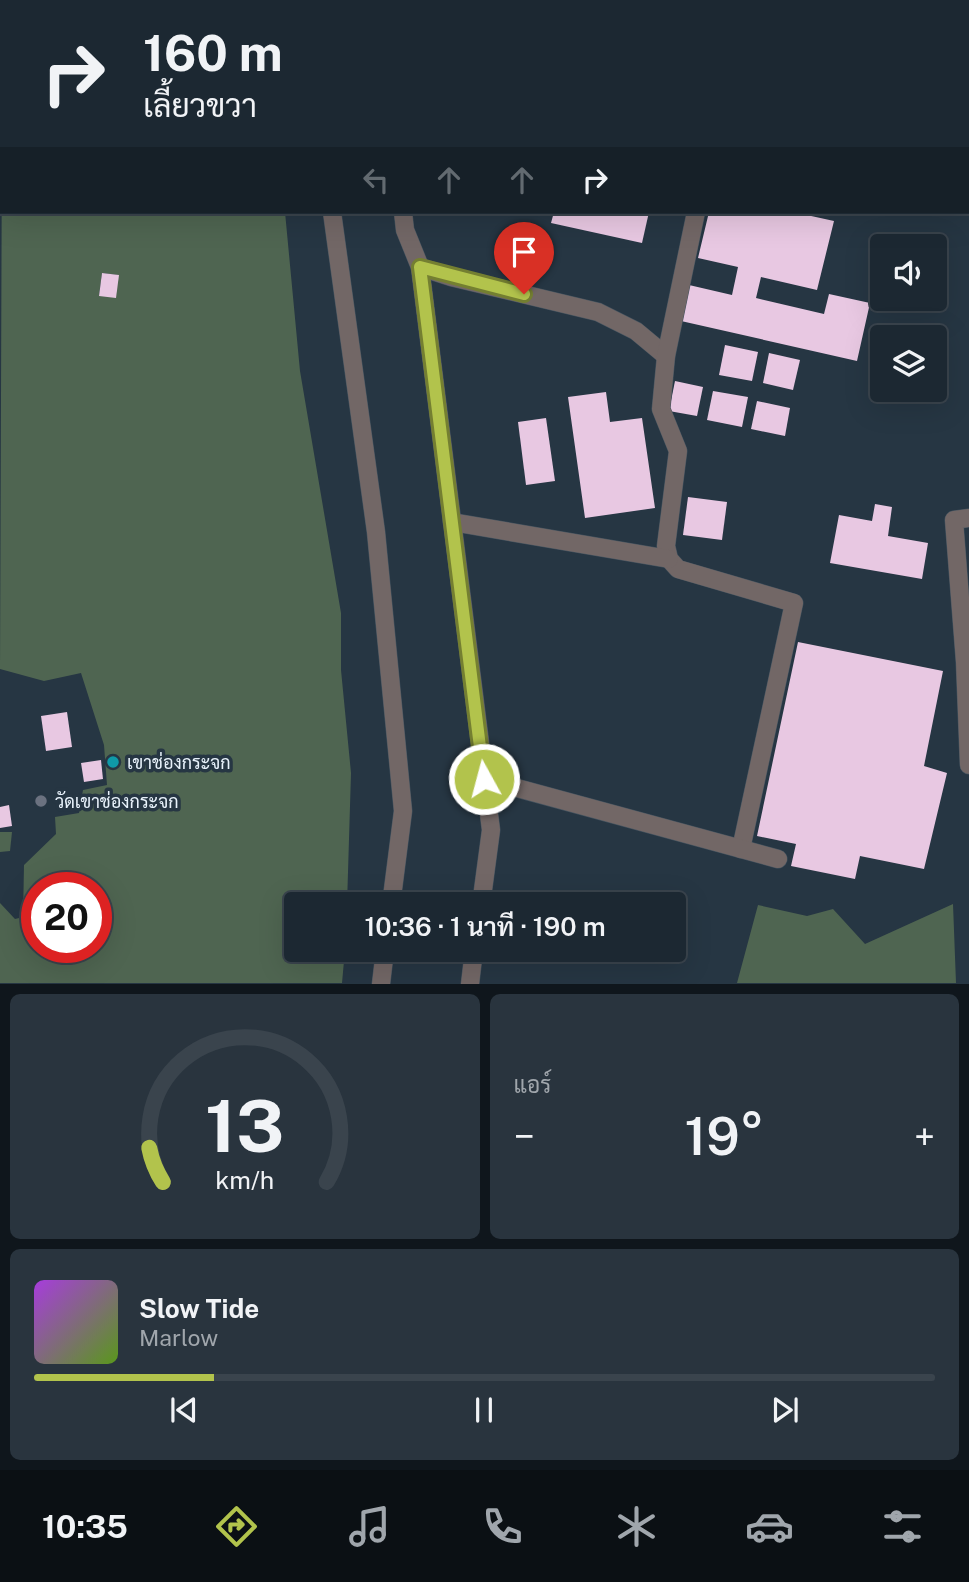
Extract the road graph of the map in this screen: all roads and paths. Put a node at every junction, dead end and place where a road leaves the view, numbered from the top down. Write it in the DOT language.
graph roads {
  1 [pos="332,214"];
  2 [pos="403,214"];
  3 [pos="696,214"];
  4 [pos="420,267"];
  5 [pos="666,356"];
  6 [pos="969,518"];
  7 [pos="452,522"];
  8 [pos="669,559"];
  9 [pos="967,663"];
  10 [pos="969,765"];
  11 [pos="484,779"];
  12 [pos="741,849"];
  13 [pos="778,859"];
  14 [pos="393,892"];
  15 [pos="483,892"];
  16 [pos="384,962"];
  17 [pos="473,962"];
  18 [pos="381,984"];
  19 [pos="470,984"];
  1 -- 14 [label="street"];
  2 -- 4 [label="street"];
  3 -- 5 [label="street"];
  4 -- 5 [label="street"];
  4 -- 7 [label="street"];
  5 -- 8 [label="street"];
  6 -- 9 [label="street"];
  7 -- 8 [label="street"];
  7 -- 11 [label="street"];
  8 -- 12 [label="street"];
  9 -- 10 [label="street"];
  11 -- 12 [label="street"];
  11 -- 15 [label="street"];
  12 -- 13 [label="street"];
  16 -- 18 [label="street"];
  17 -- 19 [label="street"];
}
